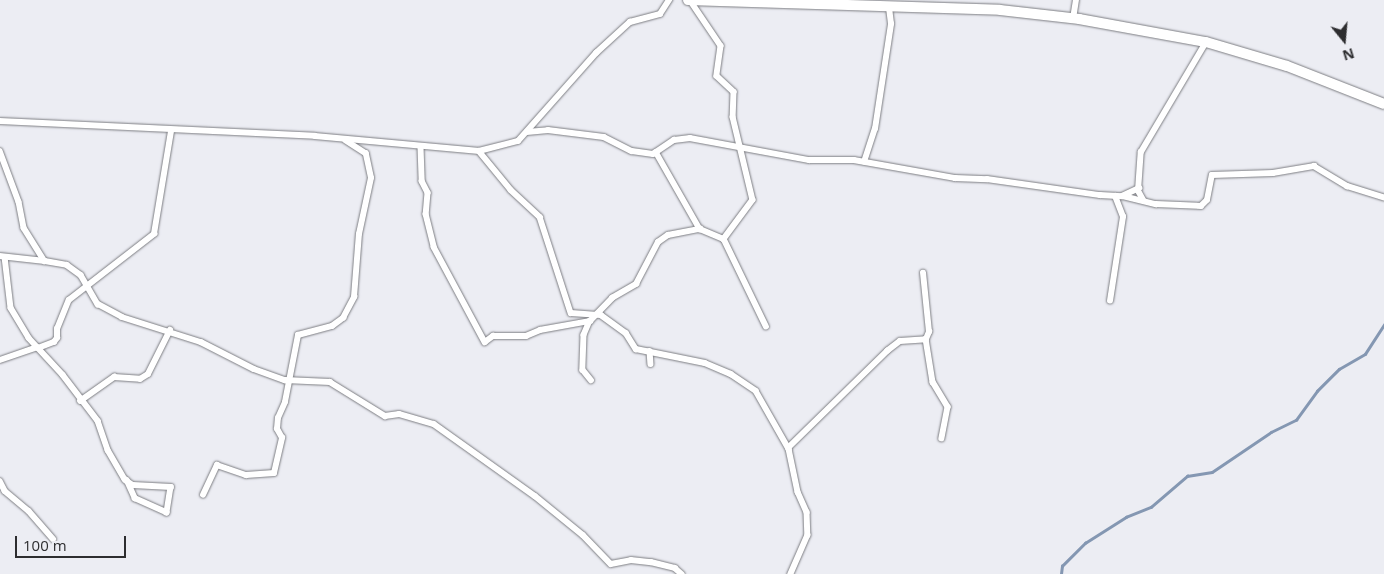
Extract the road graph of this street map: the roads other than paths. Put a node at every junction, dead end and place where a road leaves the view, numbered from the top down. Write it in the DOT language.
graph roads {
  1 [pos="669,0"];
  2 [pos="689,0"];
  3 [pos="1076,0"];
  4 [pos="889,6"];
  5 [pos="1073,19"];
  6 [pos="1206,42"];
  7 [pos="1384,104"];
  8 [pos="0,121"];
  9 [pos="171,131"];
  10 [pos="527,132"];
  11 [pos="344,139"];
  12 [pos="421,147"];
  13 [pos="742,148"];
  14 [pos="0,151"];
  15 [pos="479,151"];
  16 [pos="656,152"];
  17 [pos="864,162"];
  18 [pos="1139,188"];
  19 [pos="1115,196"];
  20 [pos="1122,196"];
  21 [pos="1384,197"];
  22 [pos="1143,200"];
  23 [pos="700,229"];
  24 [pos="724,239"];
  25 [pos="2,256"];
  26 [pos="45,261"];
  27 [pos="923,273"];
  28 [pos="86,286"];
  29 [pos="1110,301"];
  30 [pos="598,315"];
  31 [pos="590,321"];
  32 [pos="766,326"];
  33 [pos="170,330"];
  34 [pos="926,339"];
  35 [pos="38,347"];
  36 [pos="650,351"];
  37 [pos="0,360"];
  38 [pos="651,364"];
  39 [pos="289,380"];
  40 [pos="591,380"];
  41 [pos="80,401"];
  42 [pos="942,438"];
  43 [pos="788,448"];
  44 [pos="0,481"];
  45 [pos="128,481"];
  46 [pos="203,495"];
  47 [pos="53,539"];
  48 [pos="682,574"];
  49 [pos="791,574"];
  1 -- 10 [label="street"];
  2 -- 4 [label="highway"];
  2 -- 13 [label="street"];
  3 -- 5 [label="street"];
  4 -- 5 [label="highway"];
  4 -- 17 [label="street"];
  5 -- 6 [label="highway"];
  6 -- 7 [label="highway"];
  6 -- 18 [label="street"];
  8 -- 9 [label="street"];
  9 -- 11 [label="street"];
  9 -- 28 [label="street"];
  10 -- 15 [label="street"];
  10 -- 16 [label="street"];
  11 -- 12 [label="street"];
  11 -- 39 [label="street"];
  12 -- 15 [label="street"];
  12 -- 31 [label="street"];
  13 -- 16 [label="street"];
  13 -- 17 [label="street"];
  13 -- 24 [label="street"];
  14 -- 26 [label="street"];
  15 -- 30 [label="street"];
  16 -- 23 [label="street"];
  17 -- 19 [label="street"];
  18 -- 20 [label="street"];
  18 -- 22 [label="street"];
  19 -- 20 [label="street"];
  19 -- 29 [label="street"];
  20 -- 22 [label="street"];
  21 -- 22 [label="street"];
  23 -- 24 [label="street"];
  23 -- 30 [label="street"];
  24 -- 32 [label="street"];
  25 -- 26 [label="street"];
  25 -- 35 [label="street"];
  26 -- 28 [label="street"];
  27 -- 34 [label="street"];
  28 -- 33 [label="street"];
  28 -- 35 [label="street"];
  30 -- 31 [label="street"];
  30 -- 36 [label="street"];
  31 -- 40 [label="street"];
  33 -- 39 [label="street"];
  33 -- 41 [label="street"];
  34 -- 42 [label="street"];
  34 -- 43 [label="street"];
  35 -- 37 [label="street"];
  35 -- 41 [label="street"];
  36 -- 38 [label="street"];
  36 -- 43 [label="street"];
  39 -- 46 [label="street"];
  39 -- 48 [label="street"];
  41 -- 45 [label="street"];
  43 -- 49 [label="street"];
  44 -- 47 [label="street"];
  45 -- 45 [label="street"];
}
